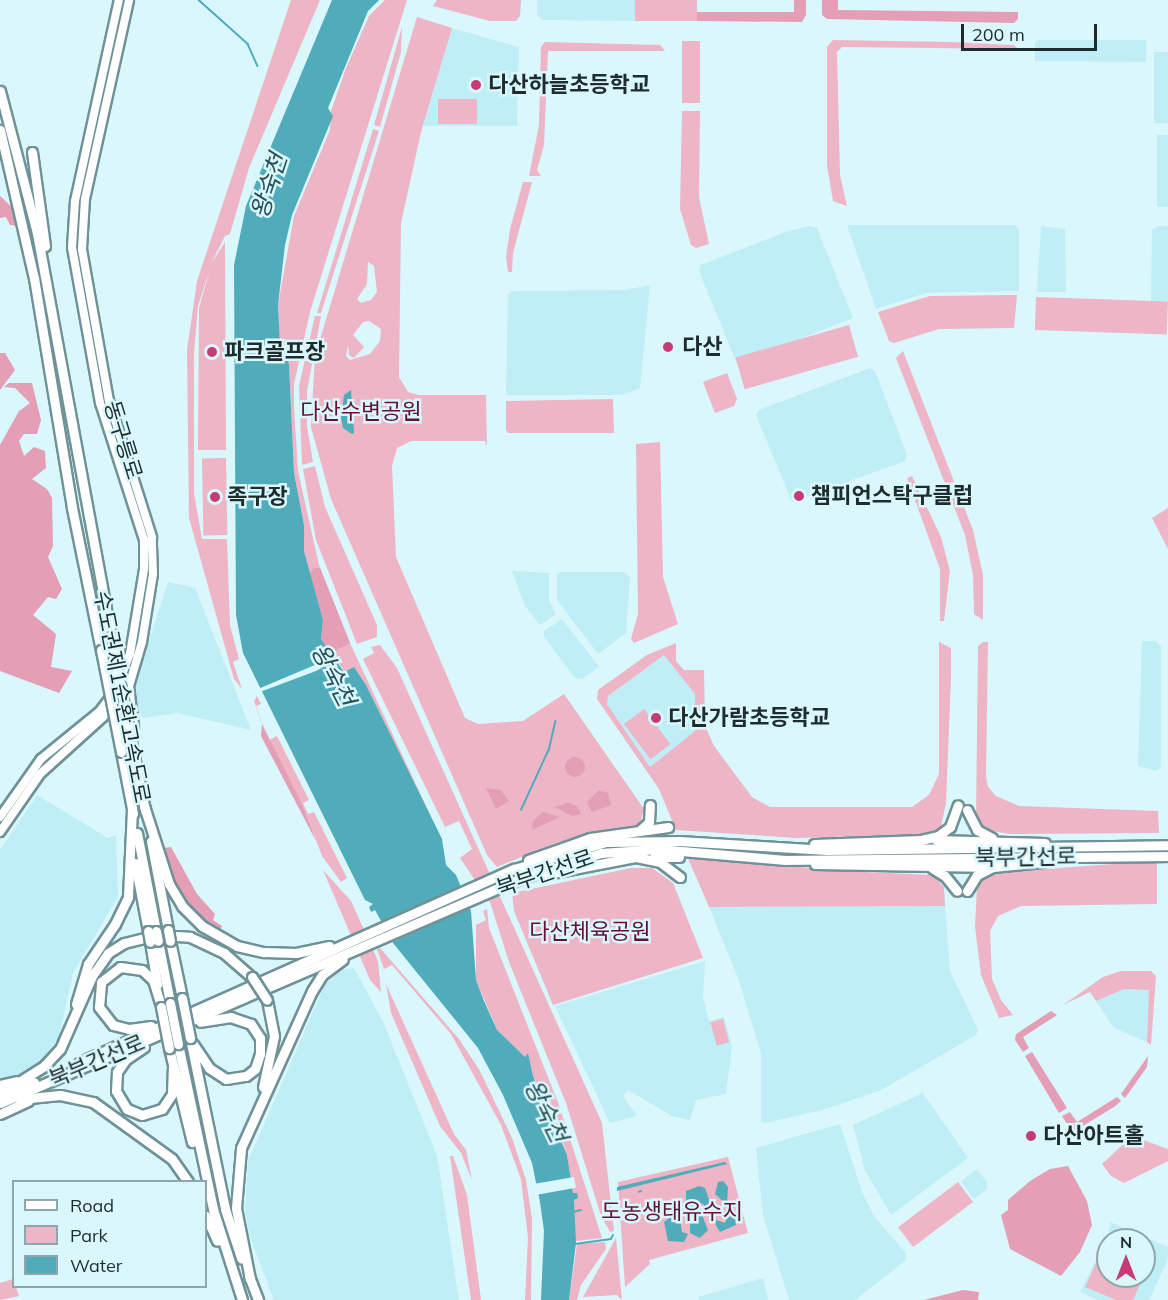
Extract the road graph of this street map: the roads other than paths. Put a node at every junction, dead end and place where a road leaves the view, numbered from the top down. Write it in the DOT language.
graph roads {
  1 [pos="119,0"];
  2 [pos="129,0"];
  3 [pos="0,91"];
  4 [pos="0,130"];
  5 [pos="32,152"];
  6 [pos="46,279"];
  7 [pos="129,686"];
  8 [pos="134,726"];
  9 [pos="650,805"];
  10 [pos="144,806"];
  11 [pos="132,808"];
  12 [pos="0,817"];
  13 [pos="668,827"];
  14 [pos="638,831"];
  15 [pos="0,832"];
  16 [pos="994,839"];
  17 [pos="921,840"];
  18 [pos="132,845"];
  19 [pos="1168,845"];
  20 [pos="779,846"];
  21 [pos="680,850"];
  22 [pos="1083,852"];
  23 [pos="944,853"];
  24 [pos="1168,856"];
  25 [pos="649,857"];
  26 [pos="786,860"];
  27 [pos="930,867"];
  28 [pos="993,867"];
  29 [pos="519,875"];
  30 [pos="681,877"];
  31 [pos="152,931"];
  32 [pos="154,941"];
  33 [pos="346,949"];
  34 [pos="236,1002"];
  35 [pos="161,1007"];
  36 [pos="204,1008"];
  37 [pos="200,1022"];
  38 [pos="72,1024"];
  39 [pos="190,1040"];
  40 [pos="174,1046"];
  41 [pos="144,1047"];
  42 [pos="173,1066"];
  43 [pos="64,1076"];
  44 [pos="22,1080"];
  45 [pos="0,1085"];
  46 [pos="0,1093"];
  47 [pos="60,1095"];
  48 [pos="0,1104"];
  49 [pos="255,1113"];
  50 [pos="0,1114"];
  51 [pos="187,1180"];
  52 [pos="204,1180"];
  53 [pos="207,1180"];
  54 [pos="207,1182"];
  55 [pos="207,1189"];
  56 [pos="212,1203"];
  57 [pos="207,1218"];
  58 [pos="250,1280"];
  59 [pos="235,1282"];
  60 [pos="257,1298"];
  61 [pos="242,1300"];
  1 -- 12 [label="main road, 동구릉로"];
  2 -- 7 [label="main road, 동구릉로"];
  3 -- 6 [label="highway, 수도권제1순환고속도로"];
  4 -- 11 [label="highway, 수도권제1순환고속도로, bridge"];
  5 -- 6 [label="highway"];
  6 -- 10 [label="highway, 수도권제1순환고속도로, bridge"];
  7 -- 8 [label="main road"];
  7 -- 15 [label="main road, 동구릉로"];
  9 -- 14 [label="highway"];
  10 -- 33 [label="highway"];
  10 -- 39 [label="highway, 수도권제1순환고속도로, bridge"];
  11 -- 18 [label="highway"];
  11 -- 31 [label="highway, 수도권제1순환고속도로"];
  13 -- 14 [label="highway"];
  14 -- 29 [label="highway"];
  16 -- 17 [label="highway"];
  16 -- 17 [label="highway"];
  16 -- 22 [label="highway"];
  17 -- 20 [label="highway"];
  18 -- 31 [label="highway"];
  18 -- 38 [label="highway"];
  19 -- 22 [label="highway, 북부간선로"];
  20 -- 21 [label="highway, 북부간선로"];
  20 -- 23 [label="highway, 북부간선로"];
  21 -- 25 [label="highway"];
  21 -- 26 [label="highway, 북부간선로"];
  21 -- 29 [label="highway, 북부간선로"];
  22 -- 23 [label="highway, 북부간선로"];
  22 -- 24 [label="highway, 북부간선로"];
  22 -- 28 [label="highway"];
  23 -- 26 [label="highway, 북부간선로"];
  25 -- 29 [label="highway"];
  25 -- 30 [label="highway"];
  26 -- 27 [label="highway"];
  27 -- 28 [label="highway"];
  27 -- 28 [label="highway"];
  29 -- 33 [label="highway, 북부간선로"];
  31 -- 32 [label="highway, 수도권제1순환고속도로, bridge"];
  32 -- 35 [label="highway"];
  32 -- 40 [label="highway, 수도권제1순환고속도로, bridge"];
  33 -- 34 [label="highway, 북부간선로"];
  33 -- 36 [label="highway, 북부간선로"];
  33 -- 49 [label="highway"];
  34 -- 37 [label="highway"];
  34 -- 43 [label="highway, 북부간선로"];
  35 -- 36 [label="highway"];
  35 -- 40 [label="highway, bridge"];
  36 -- 46 [label="highway, 북부간선로"];
  37 -- 39 [label="highway"];
  37 -- 41 [label="highway"];
  38 -- 44 [label="highway"];
  38 -- 49 [label="highway, bridge"];
  39 -- 58 [label="highway, 수도권제1순환고속도로"];
  40 -- 42 [label="highway"];
  40 -- 53 [label="highway, 수도권제1순환고속도로"];
  41 -- 42 [label="highway"];
  41 -- 43 [label="highway"];
  42 -- 52 [label="highway"];
  43 -- 48 [label="highway, 북부간선로"];
  44 -- 45 [label="highway"];
  44 -- 46 [label="highway"];
  47 -- 48 [label="highway"];
  47 -- 50 [label="highway"];
  47 -- 51 [label="highway"];
  49 -- 58 [label="highway"];
  54 -- 56 [label="highway, 수도권제1순환고속도로"];
  55 -- 56 [label="highway"];
  56 -- 59 [label="highway, 수도권제1순환고속도로"];
  57 -- 59 [label="highway"];
  58 -- 60 [label="highway, 수도권제1순환고속도로"];
  59 -- 61 [label="highway, 수도권제1순환고속도로"];
}
